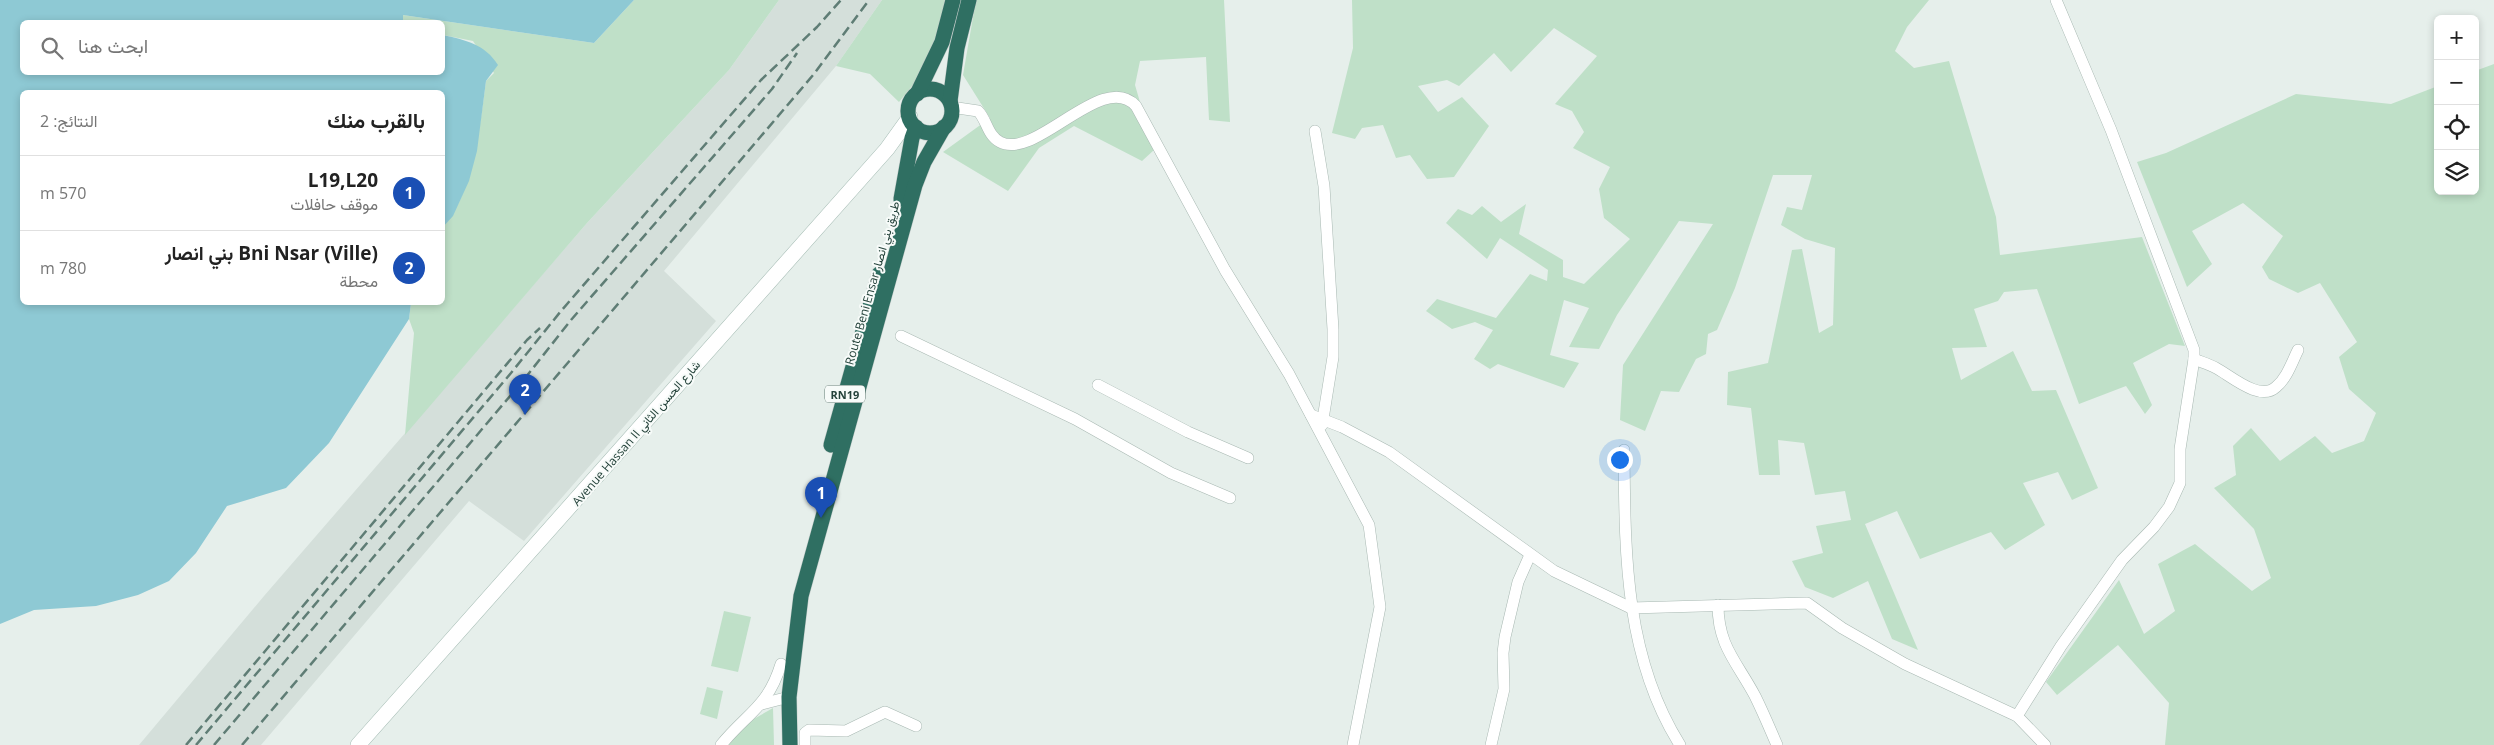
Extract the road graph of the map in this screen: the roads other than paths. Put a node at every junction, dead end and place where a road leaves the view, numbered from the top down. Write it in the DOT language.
graph roads {
  1 [pos="953,0"];
  2 [pos="969,0"];
  3 [pos="2056,0"];
  4 [pos="917,94"];
  5 [pos="951,104"];
  6 [pos="913,123"];
  7 [pos="944,127"];
  8 [pos="1315,131"];
  9 [pos="901,336"];
  10 [pos="2298,350"];
  11 [pos="2194,359"];
  12 [pos="1098,385"];
  13 [pos="1311,415"];
  14 [pos="1324,420"];
  15 [pos="1319,431"];
  16 [pos="1624,450"];
  17 [pos="1248,458"];
  18 [pos="1230,498"];
  19 [pos="1530,555"];
  20 [pos="1718,605"];
  21 [pos="1631,608"];
  22 [pos="781,664"];
  23 [pos="783,699"];
  24 [pos="762,704"];
  25 [pos="2017,716"];
  26 [pos="916,726"];
  27 [pos="358,745"];
  28 [pos="721,745"];
  29 [pos="780,745"];
  30 [pos="790,745"];
  31 [pos="805,745"];
  32 [pos="1353,745"];
  33 [pos="1491,745"];
  34 [pos="1680,745"];
  35 [pos="1777,745"];
  36 [pos="2045,745"];
  1 -- 4 [label="highway, RN19"];
  2 -- 5 [label="highway, RN19"];
  3 -- 11 [label="street"];
  4 -- 5 [label="highway"];
  4 -- 6 [label="highway, RN19"];
  5 -- 7 [label="highway, RN19"];
  5 -- 13 [label="street"];
  6 -- 7 [label="highway"];
  6 -- 22 [label="highway, Route Beni Ensar طريق بني انصار / RN19"];
  6 -- 27 [label="street, Avenue Hassan II شارع الحسن الثاني"];
  7 -- 23 [label="highway, Route Beni Ensar طريق بني انصار / RN19"];
  8 -- 14 [label="street"];
  9 -- 18 [label="street"];
  10 -- 11 [label="street"];
  11 -- 25 [label="street"];
  12 -- 17 [label="street"];
  13 -- 14 [label="street"];
  13 -- 15 [label="street"];
  14 -- 15 [label="street"];
  14 -- 19 [label="street"];
  15 -- 32 [label="street"];
  16 -- 21 [label="street"];
  19 -- 21 [label="street"];
  19 -- 33 [label="street"];
  20 -- 21 [label="street"];
  20 -- 25 [label="street"];
  20 -- 35 [label="street"];
  21 -- 34 [label="street"];
  22 -- 23 [label="highway, Route Beni Ensar طريق بني انصار / RN19"];
  22 -- 24 [label="street"];
  23 -- 24 [label="street"];
  23 -- 29 [label="highway, Route Beni Ensar طريق بني انصار / RN19"];
  23 -- 30 [label="highway, Route Beni Ensar طريق بني انصار / RN19"];
  24 -- 28 [label="street"];
  25 -- 36 [label="street"];
  26 -- 31 [label="street"];
}
